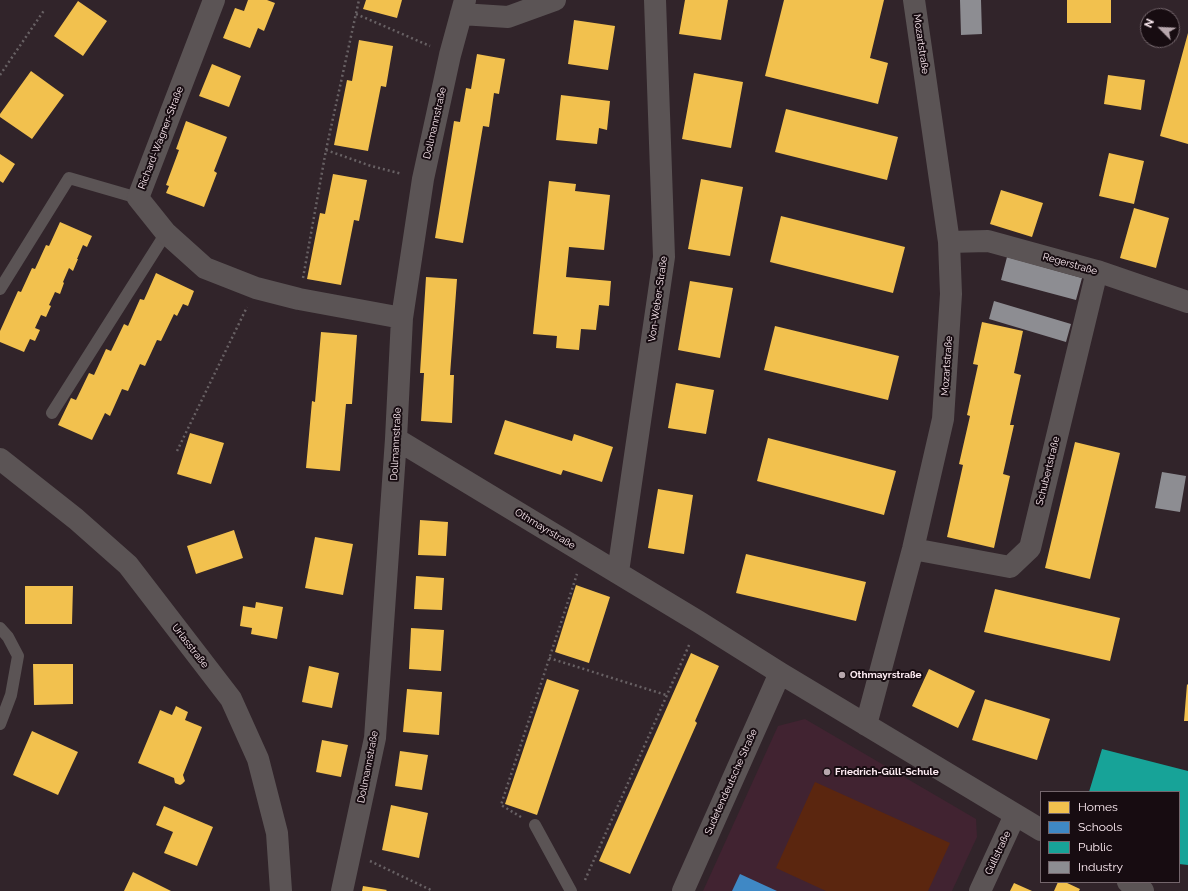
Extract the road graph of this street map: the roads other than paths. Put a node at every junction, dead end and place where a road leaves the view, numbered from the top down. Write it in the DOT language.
graph roads {
  1 [pos="214,0"];
  2 [pos="555,0"];
  3 [pos="655,0"];
  4 [pos="914,0"];
  5 [pos="463,7"];
  6 [pos="138,198"];
  7 [pos="166,233"];
  8 [pos="950,242"];
  9 [pos="1097,271"];
  10 [pos="0,289"];
  11 [pos="1188,302"];
  12 [pos="402,318"];
  13 [pos="52,413"];
  14 [pos="396,439"];
  15 [pos="0,459"];
  16 [pos="913,549"];
  17 [pos="618,572"];
  18 [pos="0,628"];
  19 [pos="780,673"];
  20 [pos="0,724"];
  21 [pos="866,725"];
  22 [pos="1015,815"];
  23 [pos="535,826"];
  24 [pos="1040,829"];
  25 [pos="1130,883"];
  26 [pos="281,891"];
  27 [pos="342,891"];
  28 [pos="571,891"];
  29 [pos="683,891"];
  30 [pos="980,891"];
  31 [pos="1143,891"];
  1 -- 6 [label="street, Richard-Wagner-Straße"];
  2 -- 5 [label="street"];
  3 -- 17 [label="street, Von-Weber-Straße"];
  4 -- 8 [label="street, Mozartstraße"];
  5 -- 12 [label="street, Dollmannstraße"];
  6 -- 7 [label="street, Richard-Wagner-Straße"];
  6 -- 10 [label="lane"];
  7 -- 12 [label="street, Richard-Wagner-Straße"];
  7 -- 13 [label="lane"];
  8 -- 9 [label="street, Regerstraße"];
  8 -- 16 [label="street, Mozartstraße"];
  9 -- 11 [label="street, Regerstraße"];
  9 -- 16 [label="street, Schubertstraße"];
  12 -- 14 [label="street, Dollmannstraße"];
  14 -- 17 [label="street, Othmayrstraße"];
  14 -- 27 [label="street, Dollmannstraße"];
  15 -- 26 [label="street, Urlasstraße"];
  16 -- 21 [label="street, Mozartstraße"];
  17 -- 19 [label="street, Othmayrstraße"];
  18 -- 20 [label="lane"];
  19 -- 21 [label="street, Othmayrstraße"];
  19 -- 29 [label="street, Sudetendeutsche Straße"];
  21 -- 22 [label="street, Othmayrstraße"];
  22 -- 24 [label="street, Othmayrstraße"];
  22 -- 30 [label="street, Güllstraße"];
  23 -- 28 [label="lane"];
  25 -- 31 [label="street"];
}
